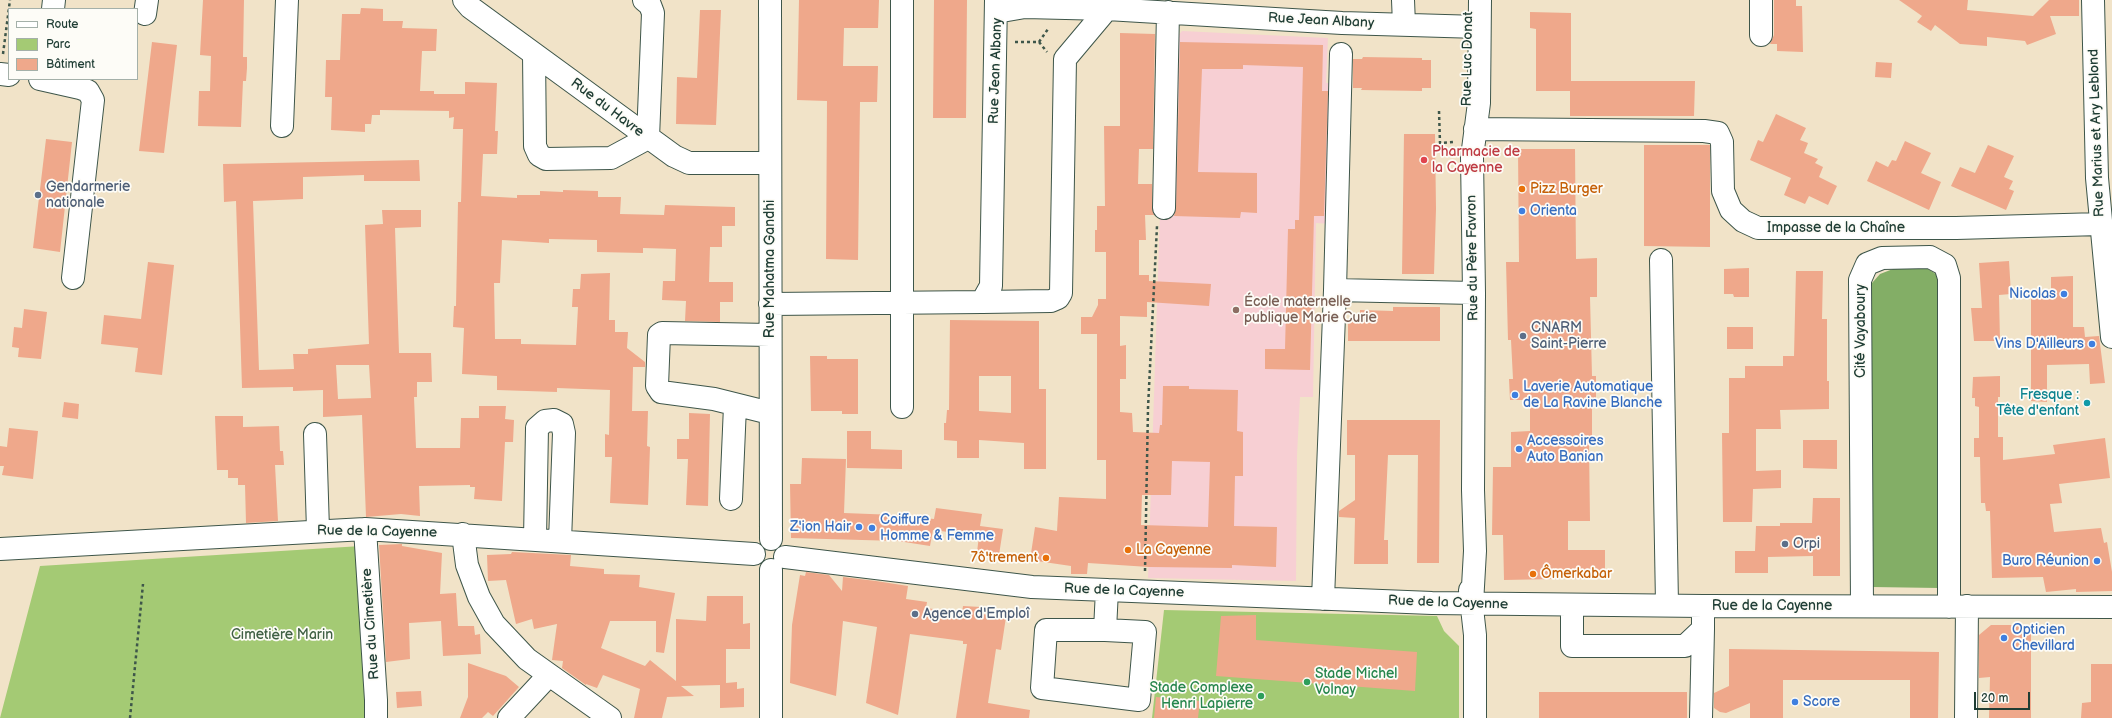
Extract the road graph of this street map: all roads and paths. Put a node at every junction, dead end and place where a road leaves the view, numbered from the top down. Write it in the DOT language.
graph roads {
  1 [pos="287,0"];
  2 [pos="644,0"];
  3 [pos="770,0"];
  4 [pos="902,0"];
  5 [pos="1403,0"];
  6 [pos="1469,0"];
  7 [pos="1480,0"];
  8 [pos="1761,0"];
  9 [pos="2093,0"];
  10 [pos="474,2"];
  11 [pos="996,6"];
  12 [pos="1221,8"];
  13 [pos="1107,9"];
  14 [pos="1168,12"];
  15 [pos="8,15"];
  16 [pos="1404,24"];
  17 [pos="1474,26"];
  18 [pos="1761,35"];
  19 [pos="1014,42"];
  20 [pos="534,54"];
  21 [pos="1341,54"];
  22 [pos="1052,58"];
  23 [pos="0,74"];
  24 [pos="47,80"];
  25 [pos="1439,111"];
  26 [pos="282,126"];
  27 [pos="648,138"];
  28 [pos="1468,138"];
  29 [pos="770,163"];
  30 [pos="2104,178"];
  31 [pos="1164,208"];
  32 [pos="2100,224"];
  33 [pos="1661,260"];
  34 [pos="73,278"];
  35 [pos="1335,290"];
  36 [pos="1474,293"];
  37 [pos="982,302"];
  38 [pos="901,303"];
  39 [pos="770,304"];
  40 [pos="770,335"];
  41 [pos="2112,337"];
  42 [pos="735,406"];
  43 [pos="902,407"];
  44 [pos="770,413"];
  45 [pos="315,434"];
  46 [pos="731,498"];
  47 [pos="365,529"];
  48 [pos="318,530"];
  49 [pos="463,534"];
  50 [pos="534,539"];
  51 [pos="771,539"];
  52 [pos="560,541"];
  53 [pos="0,550"];
  54 [pos="754,554"];
  55 [pos="778,564"];
  56 [pos="143,584"];
  57 [pos="1108,590"];
  58 [pos="1144,592"];
  59 [pos="1324,599"];
  60 [pos="1472,604"];
  61 [pos="1667,604"];
  62 [pos="1572,605"];
  63 [pos="1703,606"];
  64 [pos="1862,606"];
  65 [pos="1958,606"];
  66 [pos="2112,607"];
  67 [pos="1703,629"];
  68 [pos="1105,630"];
  69 [pos="549,675"];
  70 [pos="130,718"];
  71 [pos="376,718"];
  72 [pos="509,718"];
  73 [pos="610,718"];
  74 [pos="771,718"];
  75 [pos="1475,718"];
  76 [pos="1701,718"];
  77 [pos="1966,718"];
  1 -- 26 [label="street"];
  2 -- 27 [label="street"];
  3 -- 29 [label="street, Rue Mahatma Gandhi"];
  4 -- 38 [label="street"];
  5 -- 16 [label="street"];
  6 -- 17 [label="street, Rue Luc Donat"];
  7 -- 17 [label="street, Rue Luc Donat"];
  8 -- 18 [label="street"];
  9 -- 30 [label="street, Rue Marius et Ary Leblond"];
  10 -- 20 [label="street, Rue du Havre"];
  11 -- 13 [label="street, Rue Jean Albany"];
  11 -- 37 [label="street, Rue Jean Albany"];
  12 -- 14 [label="street, Rue Jean Albany"];
  12 -- 16 [label="street, Rue Jean Albany"];
  13 -- 14 [label="street, Rue Jean Albany"];
  13 -- 37 [label="street"];
  14 -- 31 [label="street"];
  15 -- 23 [label="path"];
  16 -- 17 [label="street, Rue Jean Albany"];
  17 -- 28 [label="street, Rue du Père Favron"];
  19 -- 22 [label="path"];
  20 -- 27 [label="street, Rue du Havre"];
  20 -- 27 [label="street"];
  21 -- 35 [label="street"];
  24 -- 34 [label="street"];
  25 -- 28 [label="path"];
  27 -- 29 [label="street, Rue du Havre"];
  28 -- 32 [label="street, Impasse de la Chaîne"];
  28 -- 36 [label="street, Rue du Père Favron"];
  29 -- 39 [label="street, Rue Mahatma Gandhi"];
  30 -- 32 [label="street, Rue Marius et Ary Leblond"];
  31 -- 58 [label="path"];
  32 -- 41 [label="street, Rue Marius et Ary Leblond"];
  33 -- 61 [label="street"];
  35 -- 36 [label="street"];
  35 -- 59 [label="street"];
  36 -- 60 [label="street, Rue du Père Favron"];
  37 -- 38 [label="street"];
  38 -- 39 [label="street"];
  38 -- 43 [label="street"];
  39 -- 40 [label="street, Rue Mahatma Gandhi"];
  40 -- 42 [label="street"];
  40 -- 44 [label="street, Rue Mahatma Gandhi"];
  42 -- 44 [label="street"];
  42 -- 46 [label="street"];
  44 -- 51 [label="street, Rue Mahatma Gandhi"];
  45 -- 48 [label="street"];
  47 -- 48 [label="street, Rue de la Cayenne"];
  47 -- 49 [label="street, Rue de la Cayenne"];
  47 -- 71 [label="street, Rue du Cimetière"];
  48 -- 53 [label="street, Rue de la Cayenne"];
  49 -- 50 [label="street, Rue de la Cayenne"];
  49 -- 69 [label="street"];
  50 -- 52 [label="street, Rue de la Cayenne"];
  50 -- 52 [label="street"];
  51 -- 54 [label="street"];
  51 -- 55 [label="street"];
  52 -- 54 [label="street, Rue de la Cayenne"];
  54 -- 55 [label="street"];
  55 -- 57 [label="street, Rue de la Cayenne"];
  55 -- 74 [label="street"];
  56 -- 70 [label="path"];
  57 -- 58 [label="street, Rue de la Cayenne"];
  57 -- 68 [label="street"];
  58 -- 59 [label="street, Rue de la Cayenne"];
  59 -- 60 [label="street, Rue de la Cayenne"];
  60 -- 62 [label="street, Rue de la Cayenne"];
  60 -- 75 [label="street, Rue du Père Favron"];
  61 -- 62 [label="street, Rue de la Cayenne"];
  61 -- 63 [label="street, Rue de la Cayenne"];
  62 -- 67 [label="street"];
  63 -- 64 [label="street, Rue de la Cayenne"];
  63 -- 67 [label="street"];
  64 -- 65 [label="street, Rue de la Cayenne"];
  64 -- 65 [label="street, Cité Vayaboury"];
  65 -- 66 [label="street, Rue de la Cayenne"];
  65 -- 77 [label="street, Cité Vayaboury"];
  67 -- 76 [label="street"];
  68 -- 68 [label="street"];
  69 -- 72 [label="street"];
  69 -- 73 [label="street"];
}
